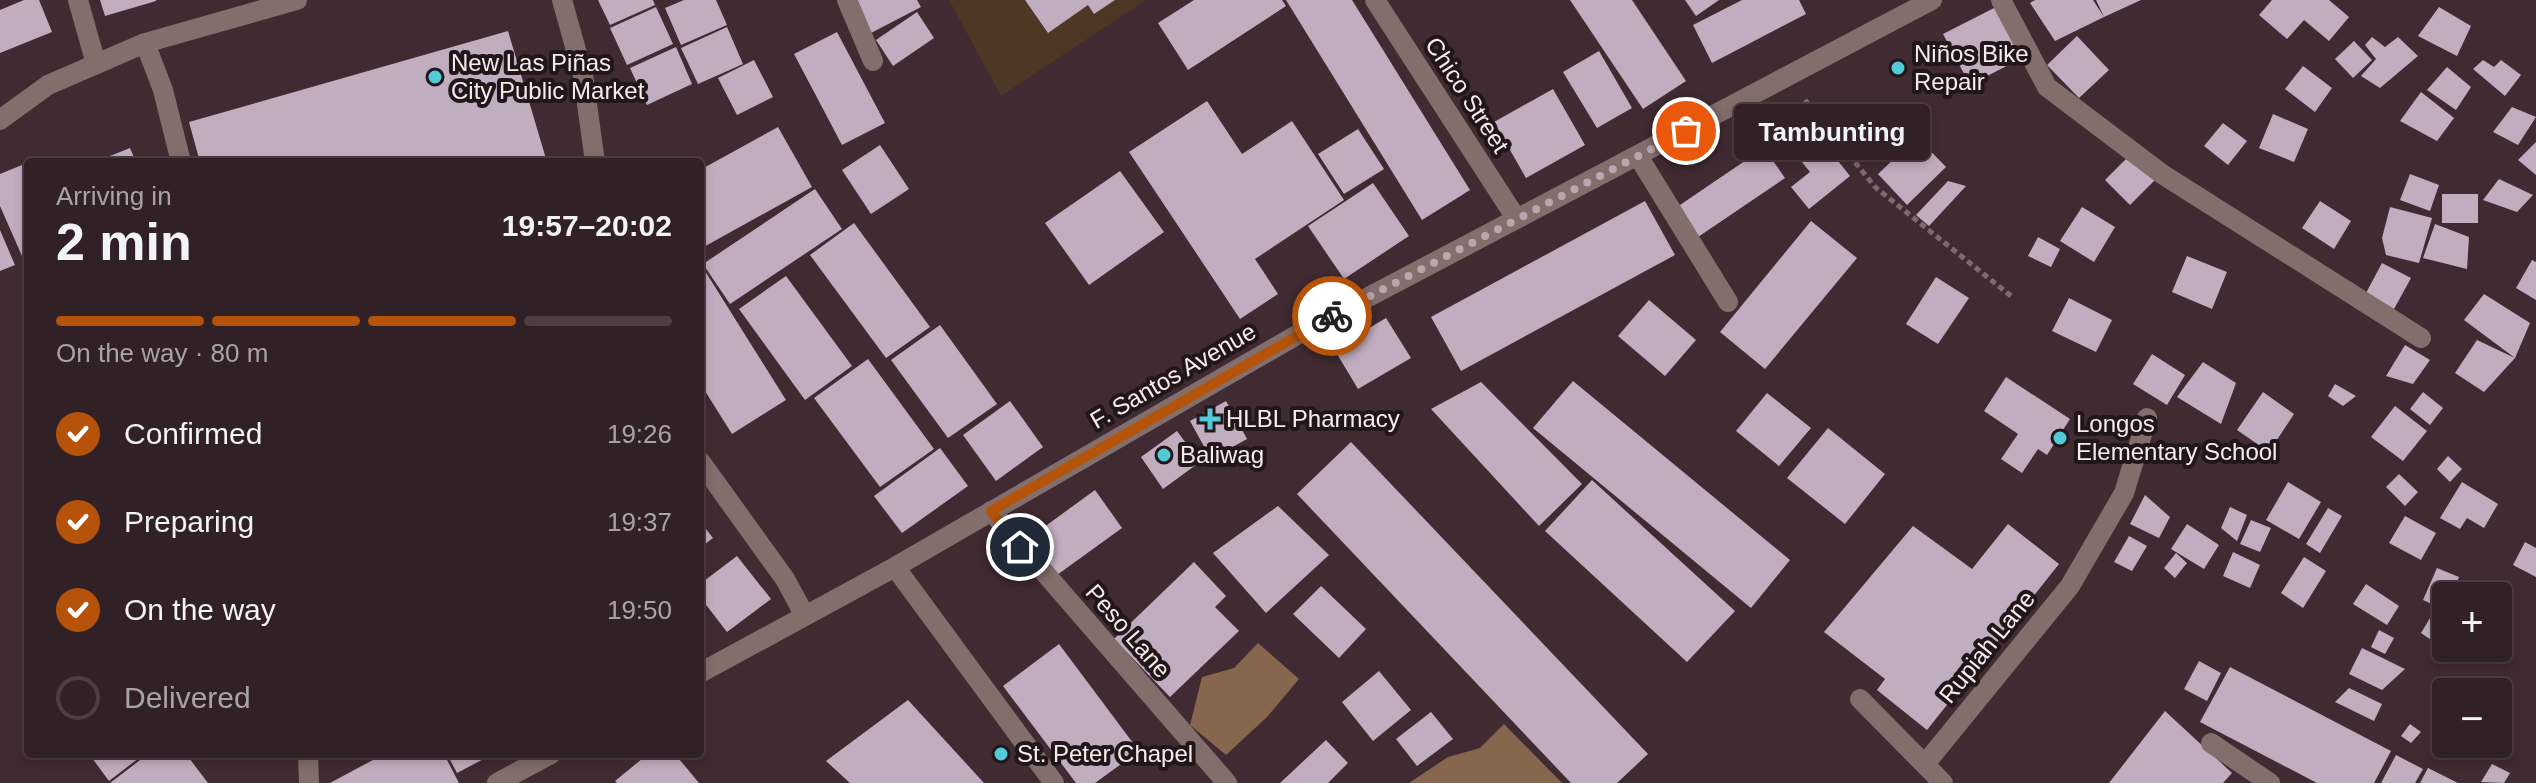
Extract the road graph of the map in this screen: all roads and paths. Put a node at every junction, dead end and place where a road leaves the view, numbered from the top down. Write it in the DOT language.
graph roads {
  1 [pos="78,0"];
  2 [pos="297,0"];
  3 [pos="562,0"];
  4 [pos="847,0"];
  5 [pos="1375,0"];
  6 [pos="1932,0"];
  7 [pos="2001,0"];
  8 [pos="145,43"];
  9 [pos="873,61"];
  10 [pos="96,64"];
  11 [pos="1787,77"];
  12 [pos="0,120"];
  13 [pos="1638,156"];
  14 [pos="180,158"];
  15 [pos="594,158"];
  16 [pos="1516,218"];
  17 [pos="2011,296"];
  18 [pos="1728,302"];
  19 [pos="2421,338"];
  20 [pos="2147,418"];
  21 [pos="704,467"];
  22 [pos="991,511"];
  23 [pos="895,567"];
  24 [pos="805,616"];
  25 [pos="704,671"];
  26 [pos="1860,699"];
  27 [pos="2211,743"];
  28 [pos="308,758"];
  29 [pos="544,758"];
  30 [pos="1925,764"];
  31 [pos="309,783"];
  32 [pos="497,783"];
  33 [pos="1054,783"];
  34 [pos="1227,783"];
  35 [pos="1943,783"];
  36 [pos="2270,783"];
  1 -- 10 [label="street"];
  2 -- 8 [label="street"];
  3 -- 15 [label="street"];
  4 -- 9 [label="street"];
  5 -- 16 [label="street, Chico Street"];
  6 -- 11 [label="street, F. Santos Avenue"];
  7 -- 19 [label="street"];
  8 -- 10 [label="street"];
  8 -- 14 [label="street"];
  10 -- 12 [label="street"];
  11 -- 13 [label="street, F. Santos Avenue"];
  11 -- 17 [label="path"];
  13 -- 16 [label="street, F. Santos Avenue"];
  13 -- 18 [label="street"];
  16 -- 22 [label="street, F. Santos Avenue"];
  20 -- 30 [label="street, Rupiah Lane"];
  21 -- 24 [label="street"];
  22 -- 23 [label="street, F. Santos Avenue"];
  22 -- 34 [label="street, Peso Lane"];
  23 -- 24 [label="street, F. Santos Avenue"];
  23 -- 33 [label="street"];
  24 -- 25 [label="street, F. Santos Avenue"];
  26 -- 30 [label="street"];
  27 -- 36 [label="street"];
  28 -- 31 [label="street"];
  29 -- 32 [label="street"];
  30 -- 35 [label="street"];
}
